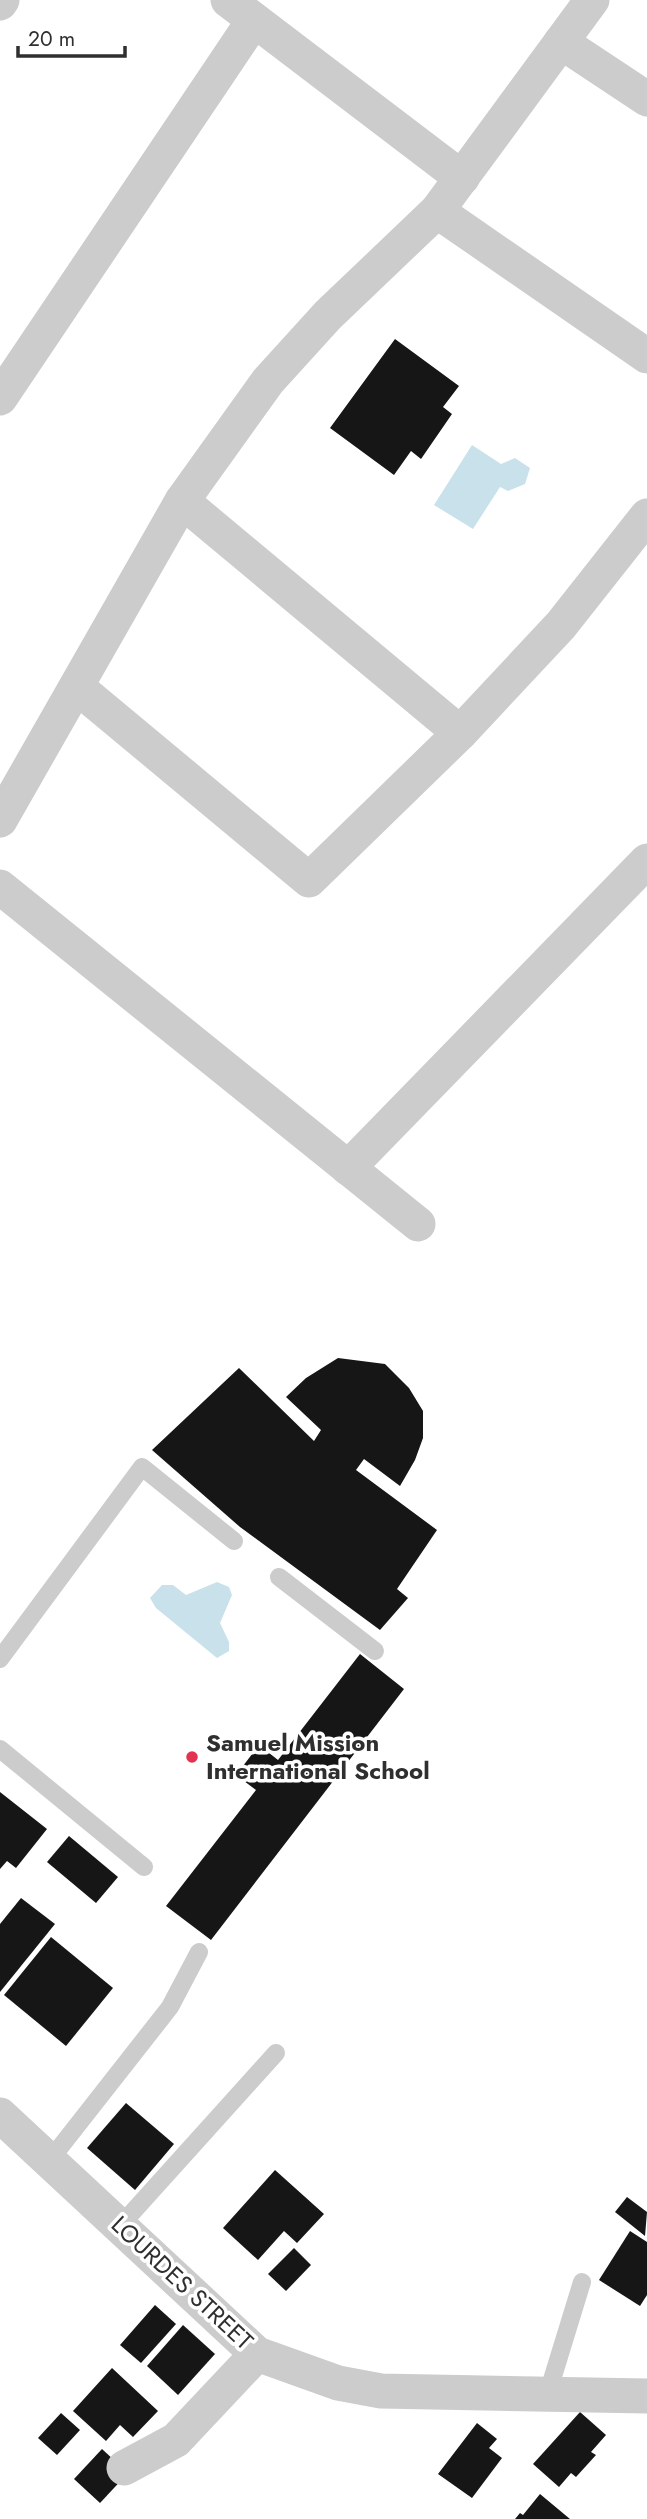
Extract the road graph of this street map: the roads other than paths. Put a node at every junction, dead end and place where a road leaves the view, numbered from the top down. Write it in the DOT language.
graph roads {
  1 [pos="592,0"];
  2 [pos="241,10"];
  3 [pos="561,42"];
  4 [pos="647,99"];
  5 [pos="462,178"];
  6 [pos="437,211"];
  7 [pos="647,356"];
  8 [pos="0,398"];
  9 [pos="183,501"];
  10 [pos="647,516"];
  11 [pos="77,687"];
  12 [pos="460,733"];
  13 [pos="0,820"];
  14 [pos="647,861"];
  15 [pos="0,887"];
  16 [pos="348,1168"];
  17 [pos="418,1223"];
  18 [pos="234,1541"];
  19 [pos="279,1577"];
  20 [pos="375,1651"];
  21 [pos="0,1660"];
  22 [pos="0,1749"];
  23 [pos="144,1867"];
  24 [pos="199,1952"];
  25 [pos="276,2053"];
  26 [pos="0,2115"];
  27 [pos="51,2160"];
  28 [pos="120,2226"];
  29 [pos="582,2282"];
  30 [pos="257,2354"];
  31 [pos="547,2396"];
  32 [pos="647,2396"];
  33 [pos="124,2468"];
  1 -- 3 [label="street"];
  2 -- 5 [label="street"];
  2 -- 8 [label="street"];
  3 -- 4 [label="street"];
  3 -- 5 [label="street"];
  5 -- 6 [label="street"];
  6 -- 7 [label="street"];
  6 -- 9 [label="street"];
  9 -- 11 [label="street"];
  9 -- 12 [label="street"];
  10 -- 12 [label="street"];
  11 -- 12 [label="street"];
  11 -- 13 [label="street"];
  14 -- 16 [label="street"];
  15 -- 16 [label="street"];
  16 -- 17 [label="street"];
  18 -- 21 [label="lane"];
  19 -- 20 [label="lane"];
  22 -- 23 [label="lane"];
  24 -- 27 [label="lane"];
  25 -- 28 [label="lane"];
  26 -- 27 [label="street, LOURDES STREET"];
  27 -- 28 [label="street, LOURDES STREET"];
  28 -- 30 [label="street, LOURDES STREET"];
  29 -- 31 [label="lane"];
  30 -- 31 [label="street, LOURDES STREET"];
  30 -- 33 [label="street"];
  31 -- 32 [label="street, LOURDES STREET"];
}
